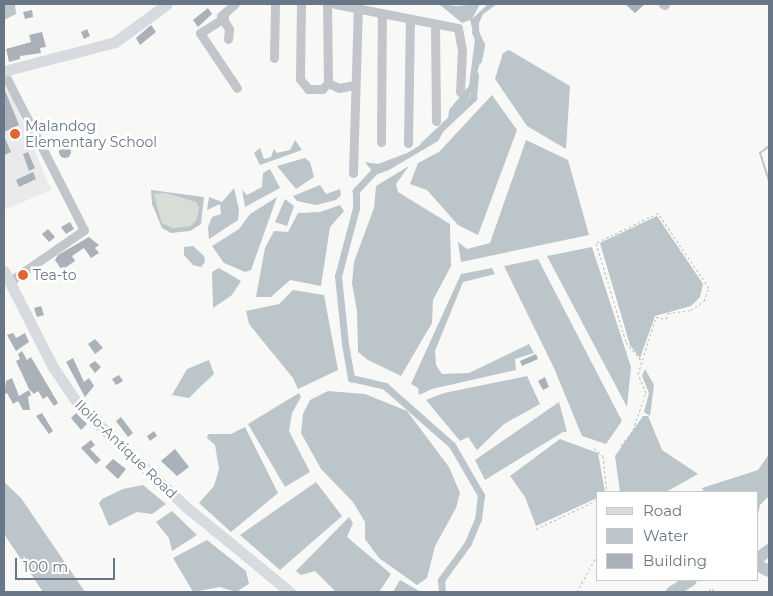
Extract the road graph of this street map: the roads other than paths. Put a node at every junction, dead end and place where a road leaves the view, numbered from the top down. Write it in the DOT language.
graph roads {
  1 [pos="167,4"];
  2 [pos="235,4"];
  3 [pos="275,4"];
  4 [pos="301,4"];
  5 [pos="327,4"];
  6 [pos="336,4"];
  7 [pos="358,8"];
  8 [pos="382,14"];
  9 [pos="224,18"];
  10 [pos="410,19"];
  11 [pos="435,24"];
  12 [pos="228,39"];
  13 [pos="274,58"];
  14 [pos="4,72"];
  15 [pos="328,83"];
  16 [pos="354,85"];
  17 [pos="237,88"];
  18 [pos="460,92"];
  19 [pos="436,121"];
  20 [pos="381,142"];
  21 [pos="408,143"];
  22 [pos="353,173"];
  23 [pos="4,271"];
  24 [pos="9,282"];
  25 [pos="290,592"];
  1 -- 14 [label="main road"];
  2 -- 9 [label="street"];
  3 -- 13 [label="street"];
  4 -- 15 [label="street"];
  5 -- 15 [label="street"];
  6 -- 7 [label="street"];
  7 -- 8 [label="street"];
  7 -- 16 [label="street"];
  8 -- 10 [label="street"];
  8 -- 20 [label="street"];
  9 -- 12 [label="street"];
  9 -- 17 [label="street"];
  10 -- 11 [label="street"];
  10 -- 21 [label="street"];
  11 -- 18 [label="street"];
  11 -- 19 [label="street"];
  14 -- 24 [label="street"];
  15 -- 16 [label="street"];
  16 -- 22 [label="street"];
  23 -- 24 [label="main road, Iloilo-Antique Road"];
  24 -- 25 [label="main road, Iloilo-Antique Road"];
}
